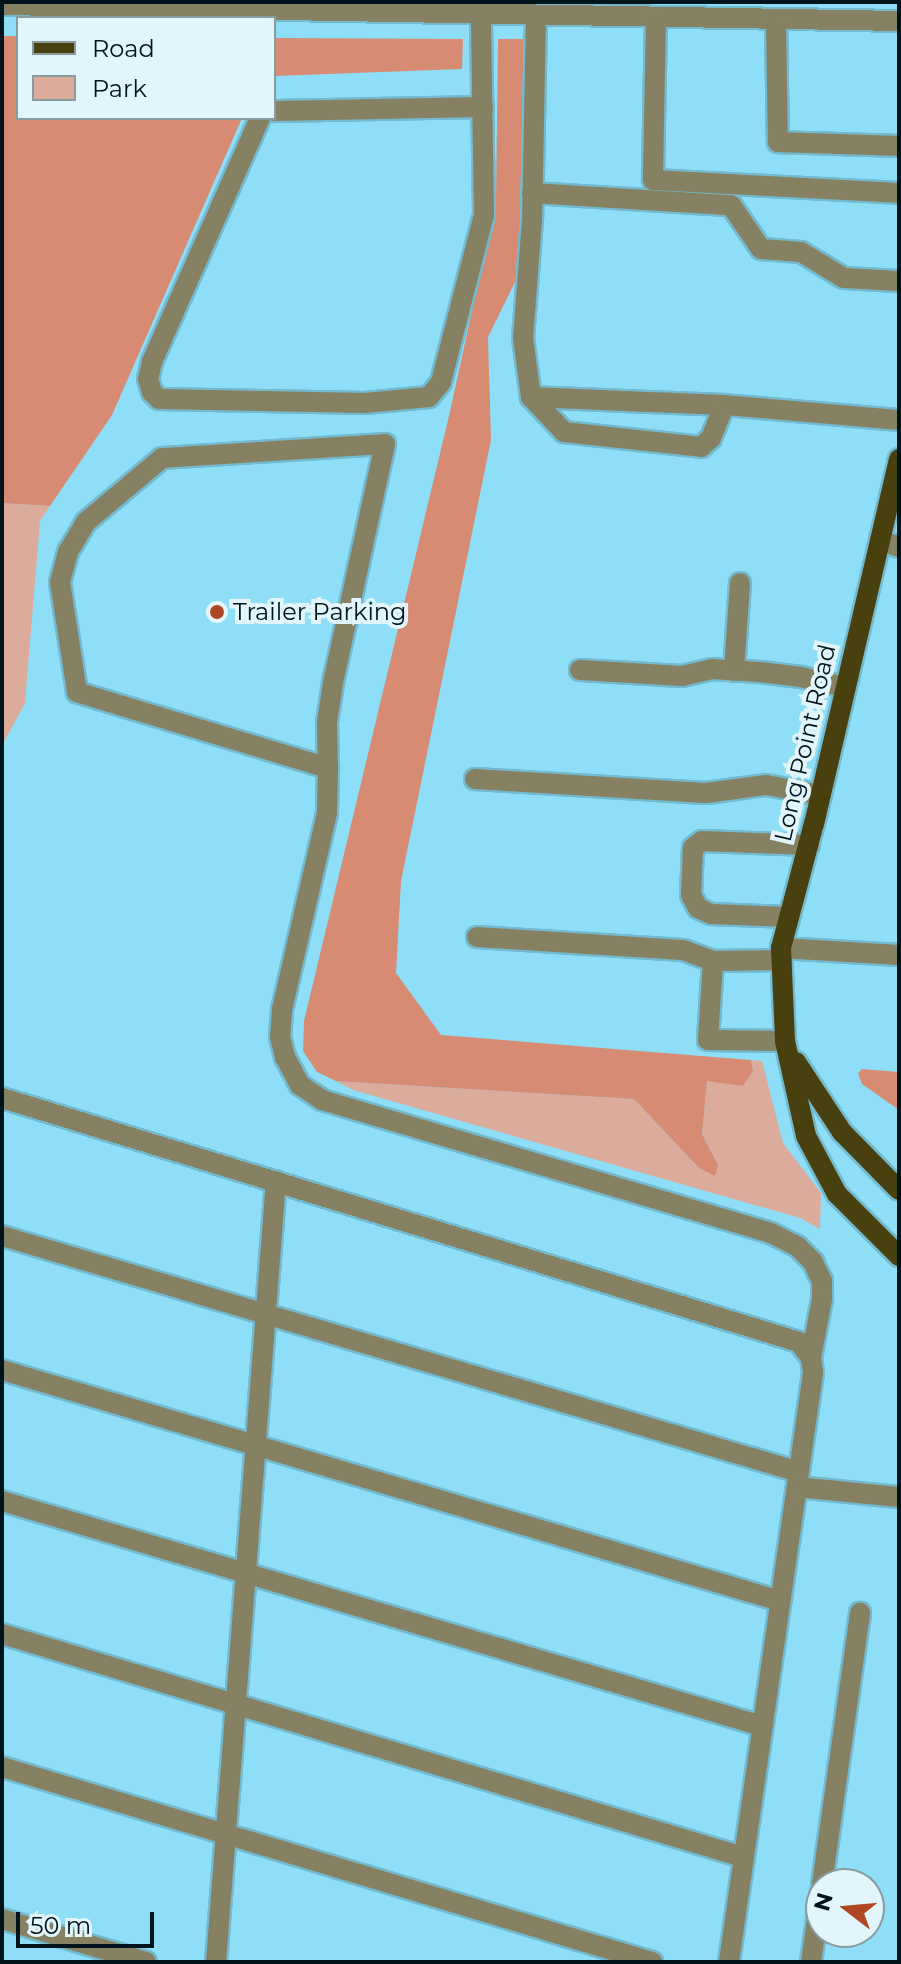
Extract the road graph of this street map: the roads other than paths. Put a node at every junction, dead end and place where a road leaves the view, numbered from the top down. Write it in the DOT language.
graph roads {
  1 [pos="92,4"];
  2 [pos="2,5"];
  3 [pos="161,5"];
  4 [pos="261,6"];
  5 [pos="749,11"];
  6 [pos="481,15"];
  7 [pos="536,16"];
  8 [pos="656,19"];
  9 [pos="776,21"];
  10 [pos="899,21"];
  11 [pos="483,107"];
  12 [pos="276,111"];
  13 [pos="259,120"];
  14 [pos="899,146"];
  15 [pos="532,193"];
  16 [pos="899,193"];
  17 [pos="899,281"];
  18 [pos="531,397"];
  19 [pos="724,405"];
  20 [pos="899,420"];
  21 [pos="899,459"];
  22 [pos="889,543"];
  23 [pos="740,583"];
  24 [pos="580,670"];
  25 [pos="734,671"];
  26 [pos="845,687"];
  27 [pos="328,768"];
  28 [pos="475,779"];
  29 [pos="821,795"];
  30 [pos="809,845"];
  31 [pos="789,917"];
  32 [pos="477,937"];
  33 [pos="781,954"];
  34 [pos="899,955"];
  35 [pos="713,961"];
  36 [pos="785,1041"];
  37 [pos="2,1098"];
  38 [pos="276,1181"];
  39 [pos="899,1190"];
  40 [pos="2,1236"];
  41 [pos="899,1256"];
  42 [pos="265,1314"];
  43 [pos="811,1358"];
  44 [pos="2,1370"];
  45 [pos="255,1445"];
  46 [pos="798,1479"];
  47 [pos="899,1497"];
  48 [pos="2,1501"];
  49 [pos="246,1573"];
  50 [pos="780,1601"];
  51 [pos="860,1613"];
  52 [pos="2,1634"];
  53 [pos="236,1704"];
  54 [pos="762,1726"];
  55 [pos="2,1767"];
  56 [pos="226,1835"];
  57 [pos="743,1857"];
  58 [pos="824,1868"];
  59 [pos="2,1919"];
  60 [pos="146,1962"];
  61 [pos="216,1962"];
  62 [pos="652,1962"];
  63 [pos="729,1962"];
  1 -- 2 [label="street"];
  1 -- 3 [label="street"];
  3 -- 4 [label="street"];
  4 -- 6 [label="street"];
  5 -- 8 [label="street"];
  5 -- 9 [label="street"];
  6 -- 7 [label="street"];
  6 -- 11 [label="street"];
  7 -- 8 [label="street"];
  7 -- 15 [label="street"];
  8 -- 16 [label="street"];
  9 -- 10 [label="street"];
  9 -- 14 [label="street"];
  11 -- 12 [label="street"];
  11 -- 13 [label="street"];
  15 -- 17 [label="street"];
  15 -- 18 [label="street"];
  18 -- 19 [label="street"];
  18 -- 19 [label="street"];
  19 -- 20 [label="street"];
  21 -- 22 [label="main road, Long Point Road"];
  22 -- 26 [label="main road, Long Point Road"];
  23 -- 25 [label="street"];
  24 -- 25 [label="street"];
  25 -- 26 [label="street"];
  26 -- 29 [label="main road, Long Point Road"];
  27 -- 27 [label="street"];
  27 -- 43 [label="street"];
  28 -- 29 [label="street"];
  29 -- 30 [label="main road, Long Point Road"];
  30 -- 31 [label="main road, Long Point Road"];
  30 -- 31 [label="street"];
  31 -- 33 [label="main road, Long Point Road"];
  32 -- 35 [label="street"];
  33 -- 34 [label="street"];
  33 -- 35 [label="street"];
  33 -- 36 [label="main road, Long Point Road"];
  35 -- 36 [label="street"];
  36 -- 39 [label="main road"];
  36 -- 41 [label="main road, Long Point Road"];
  37 -- 38 [label="street"];
  38 -- 42 [label="street"];
  38 -- 43 [label="street"];
  40 -- 42 [label="street"];
  42 -- 45 [label="street"];
  42 -- 46 [label="street"];
  43 -- 46 [label="street"];
  44 -- 45 [label="street"];
  45 -- 49 [label="street"];
  45 -- 50 [label="street"];
  46 -- 47 [label="street"];
  46 -- 50 [label="street"];
  48 -- 49 [label="street"];
  49 -- 53 [label="street"];
  49 -- 54 [label="street"];
  50 -- 54 [label="street"];
  51 -- 58 [label="street"];
  52 -- 53 [label="street"];
  53 -- 56 [label="street"];
  53 -- 57 [label="street"];
  54 -- 57 [label="street"];
  55 -- 56 [label="street"];
  56 -- 61 [label="street"];
  56 -- 62 [label="street"];
  57 -- 63 [label="street"];
  59 -- 60 [label="street"];
}
